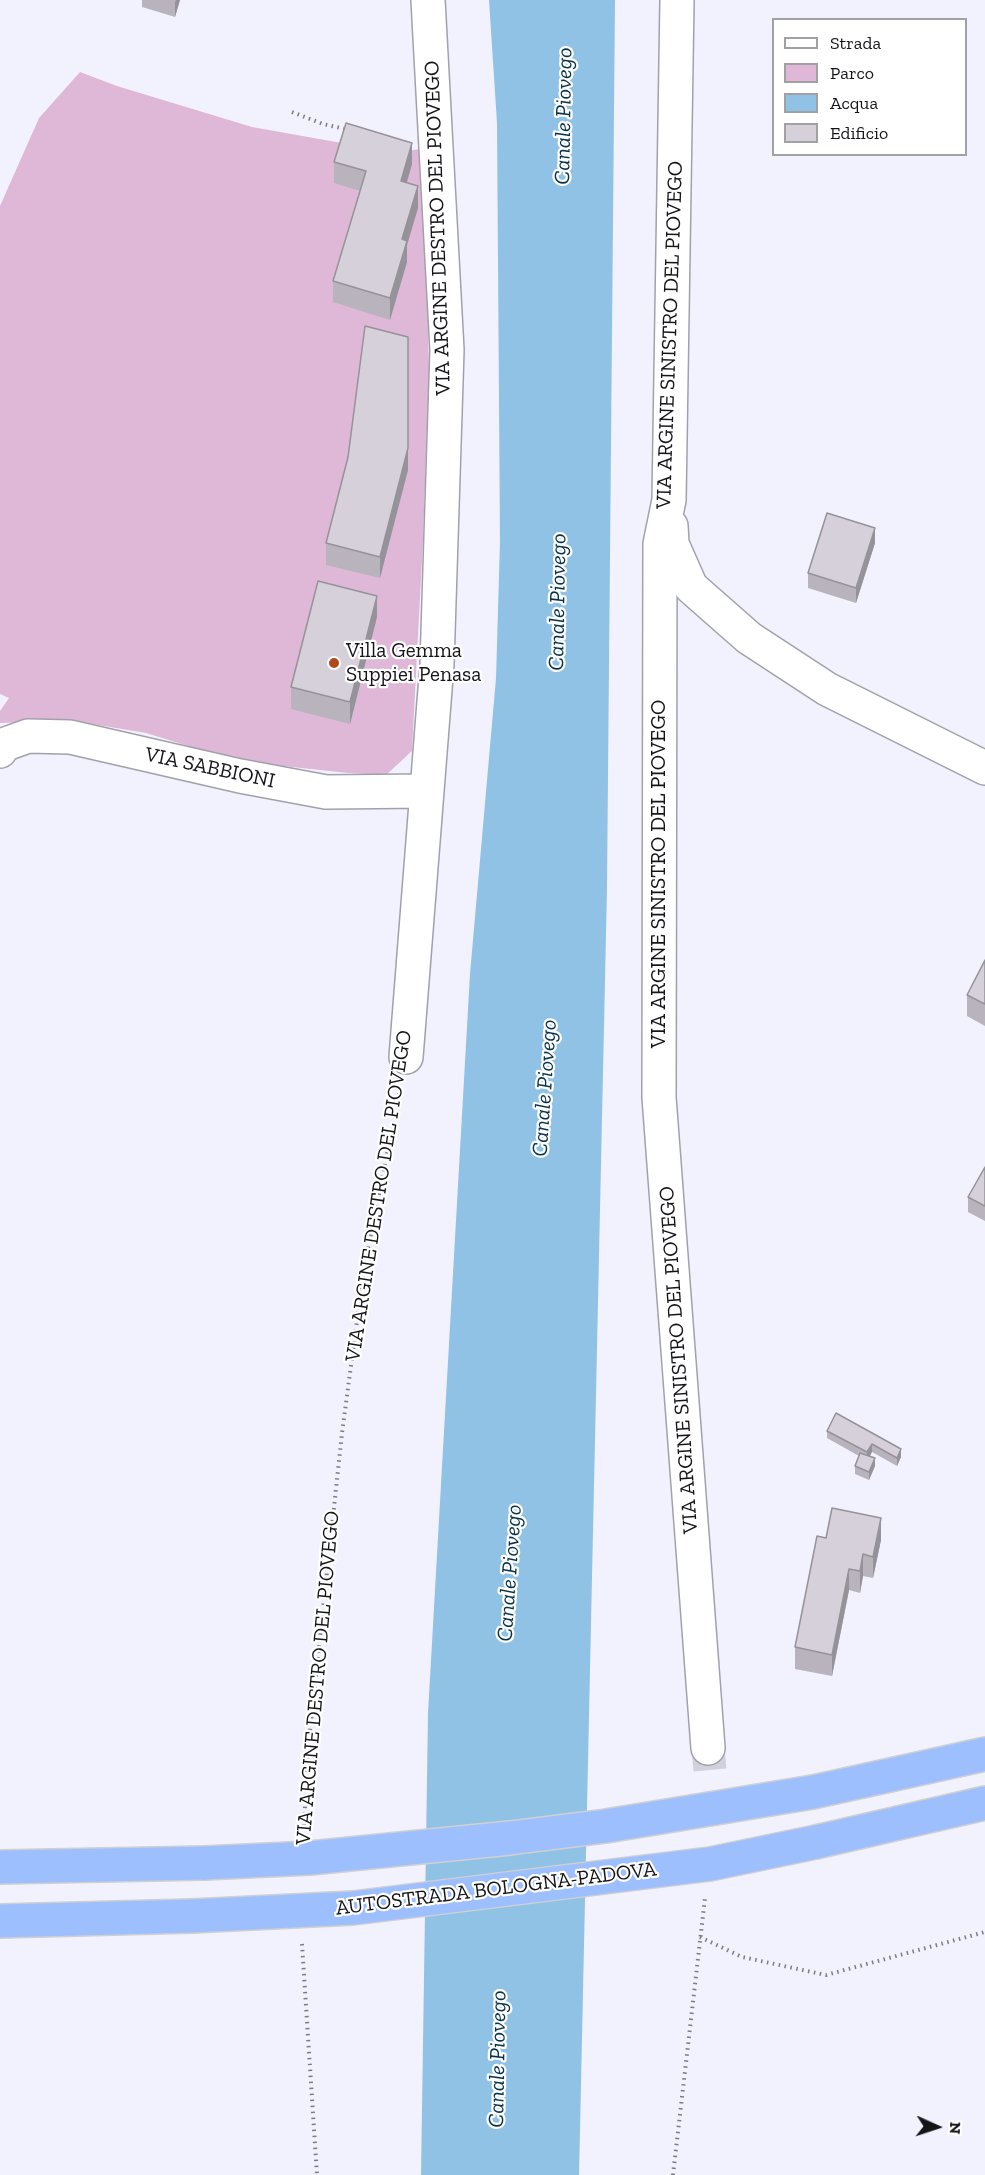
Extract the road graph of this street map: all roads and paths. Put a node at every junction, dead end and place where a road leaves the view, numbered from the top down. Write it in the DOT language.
graph roads {
  1 [pos="428,0"];
  2 [pos="677,0"];
  3 [pos="292,112"];
  4 [pos="356,131"];
  5 [pos="669,500"];
  6 [pos="0,751"];
  7 [pos="985,768"];
  8 [pos="426,791"];
  9 [pos="405,1057"];
  10 [pos="708,1748"];
  11 [pos="985,1754"];
  12 [pos="985,1803"];
  13 [pos="303,1831"];
  14 [pos="0,1867"];
  15 [pos="706,1893"];
  16 [pos="0,1921"];
  17 [pos="985,1932"];
  18 [pos="301,1934"];
  19 [pos="700,1937"];
  20 [pos="317,2175"];
  21 [pos="673,2175"];
  1 -- 8 [label="street, VIA ARGINE DESTRO DEL PIOVEGO"];
  2 -- 5 [label="street, VIA ARGINE SINISTRO DEL PIOVEGO"];
  3 -- 4 [label="path"];
  5 -- 7 [label="street"];
  5 -- 10 [label="street, VIA ARGINE SINISTRO DEL PIOVEGO"];
  6 -- 8 [label="street, VIA SABBIONI"];
  8 -- 9 [label="street, VIA ARGINE DESTRO DEL PIOVEGO"];
  9 -- 13 [label="path, VIA ARGINE DESTRO DEL PIOVEGO"];
  11 -- 14 [label="highway, bridge"];
  12 -- 16 [label="highway, AUTOSTRADA BOLOGNA-PADOVA, bridge"];
  15 -- 19 [label="path"];
  17 -- 19 [label="path"];
  18 -- 20 [label="path"];
  19 -- 21 [label="path"];
}
